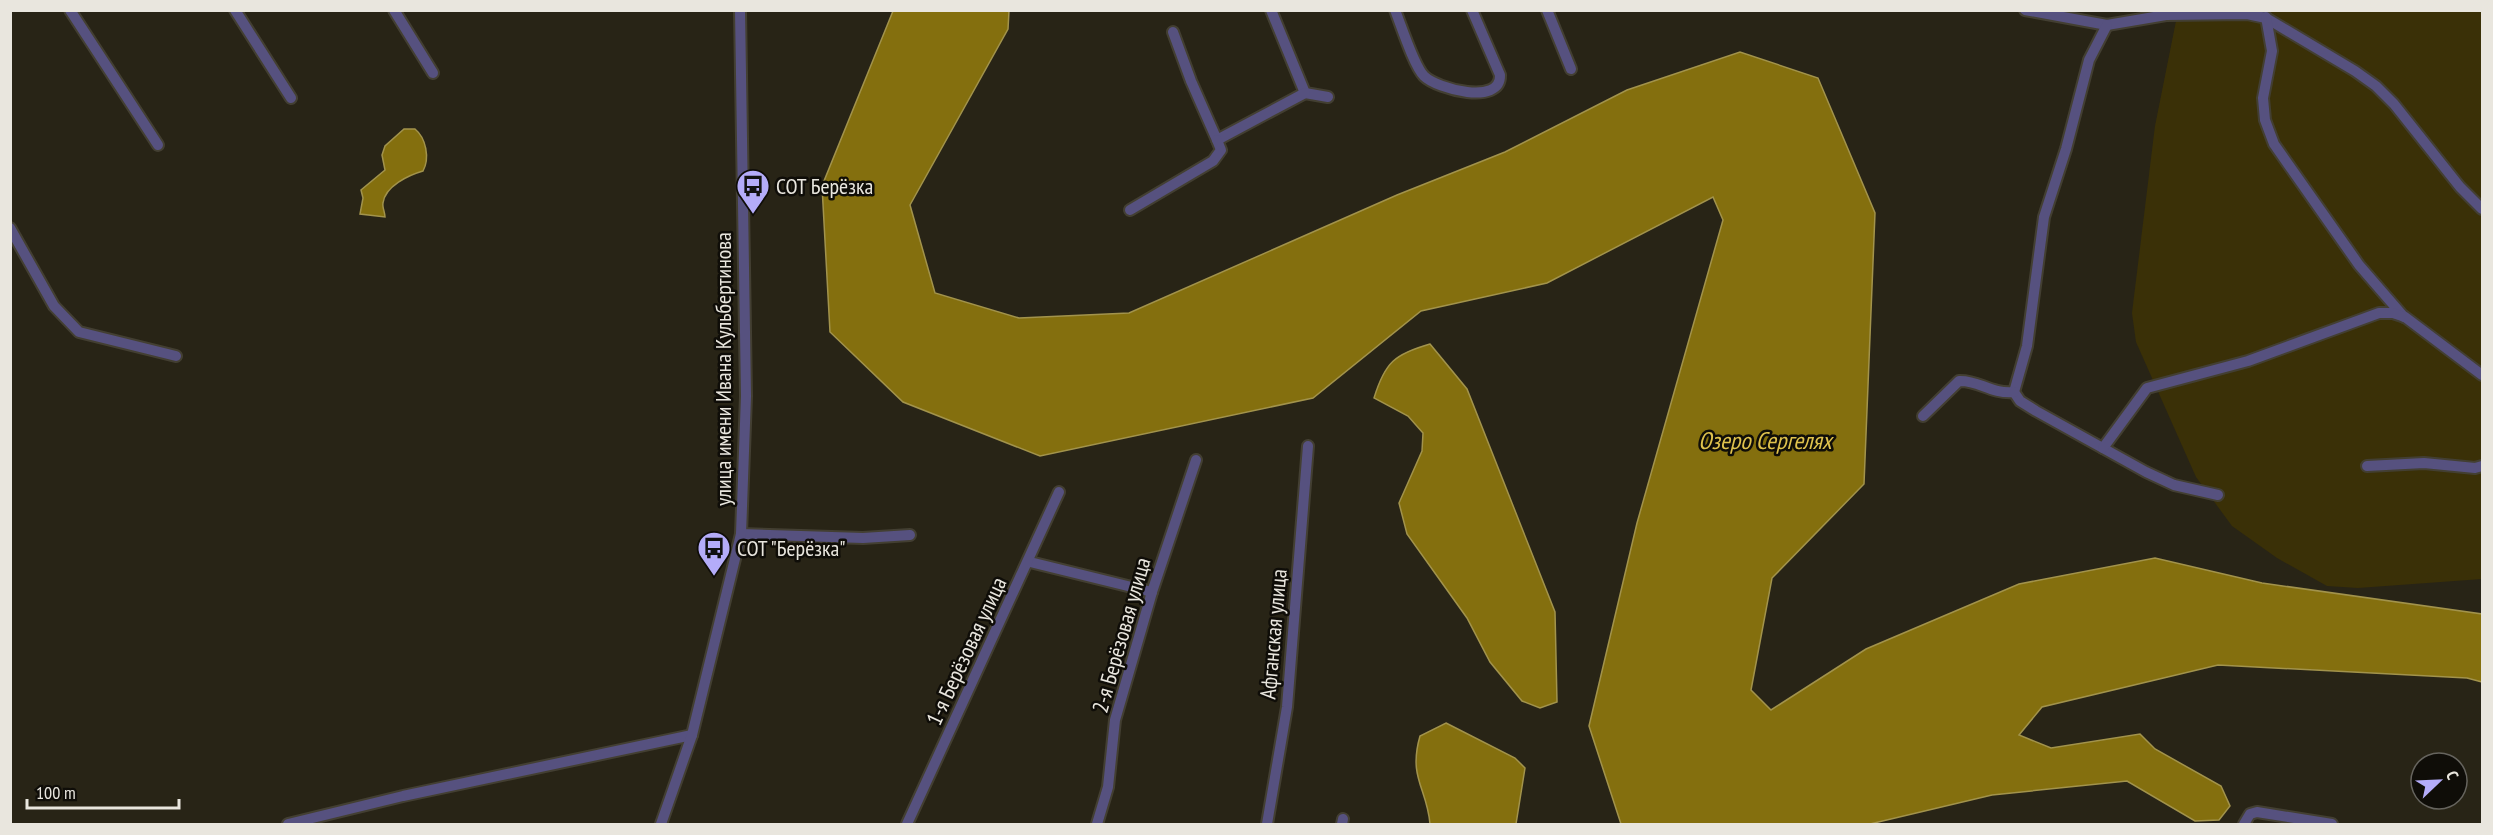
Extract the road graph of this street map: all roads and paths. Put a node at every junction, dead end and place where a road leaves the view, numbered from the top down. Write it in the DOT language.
graph roads {
  1 [pos="70,10"];
  2 [pos="235,10"];
  3 [pos="394,10"];
  4 [pos="740,10"];
  5 [pos="1271,10"];
  6 [pos="1395,10"];
  7 [pos="1472,10"];
  8 [pos="1547,10"];
  9 [pos="2025,10"];
  10 [pos="2266,14"];
  11 [pos="2107,24"];
  12 [pos="1173,32"];
  13 [pos="1571,69"];
  14 [pos="433,73"];
  15 [pos="1305,93"];
  16 [pos="1328,97"];
  17 [pos="291,98"];
  18 [pos="1217,140"];
  19 [pos="158,145"];
  20 [pos="2482,209"];
  21 [pos="1130,210"];
  22 [pos="10,228"];
  23 [pos="2405,317"];
  24 [pos="176,356"];
  25 [pos="2482,375"];
  26 [pos="2014,392"];
  27 [pos="1923,416"];
  28 [pos="1308,446"];
  29 [pos="2103,448"];
  30 [pos="1196,460"];
  31 [pos="2367,466"];
  32 [pos="2482,466"];
  33 [pos="1059,492"];
  34 [pos="2218,495"];
  35 [pos="741,534"];
  36 [pos="910,535"];
  37 [pos="1030,562"];
  38 [pos="1152,592"];
  39 [pos="692,735"];
  40 [pos="288,825"];
  41 [pos="661,825"];
  42 [pos="907,825"];
  43 [pos="1097,825"];
  44 [pos="1267,825"];
  45 [pos="2244,825"];
  46 [pos="2332,825"];
  1 -- 19 [label="street"];
  2 -- 17 [label="street"];
  3 -- 14 [label="street"];
  4 -- 35 [label="street, улица имени Ивана Кульбертинова"];
  5 -- 15 [label="street"];
  6 -- 7 [label="street"];
  8 -- 13 [label="street"];
  9 -- 11 [label="street"];
  10 -- 11 [label="street"];
  10 -- 20 [label="street"];
  10 -- 23 [label="street"];
  11 -- 26 [label="street"];
  12 -- 18 [label="street"];
  15 -- 16 [label="street"];
  15 -- 18 [label="street"];
  18 -- 21 [label="street"];
  22 -- 24 [label="street"];
  23 -- 25 [label="street"];
  23 -- 29 [label="street"];
  26 -- 27 [label="street"];
  26 -- 29 [label="street"];
  28 -- 44 [label="street, Афганская улица"];
  29 -- 34 [label="street"];
  30 -- 38 [label="street, 2-я Берёзовая улица"];
  31 -- 32 [label="street"];
  33 -- 37 [label="street, 1-я Берёзовая улица"];
  35 -- 36 [label="street"];
  35 -- 39 [label="street, улица имени Ивана Кульбертинова"];
  37 -- 38 [label="street"];
  37 -- 42 [label="street, 1-я Берёзовая улица"];
  38 -- 43 [label="street, 2-я Берёзовая улица"];
  39 -- 40 [label="street"];
  39 -- 41 [label="street, улица имени Ивана Кульбертинова"];
  45 -- 46 [label="street"];
}
